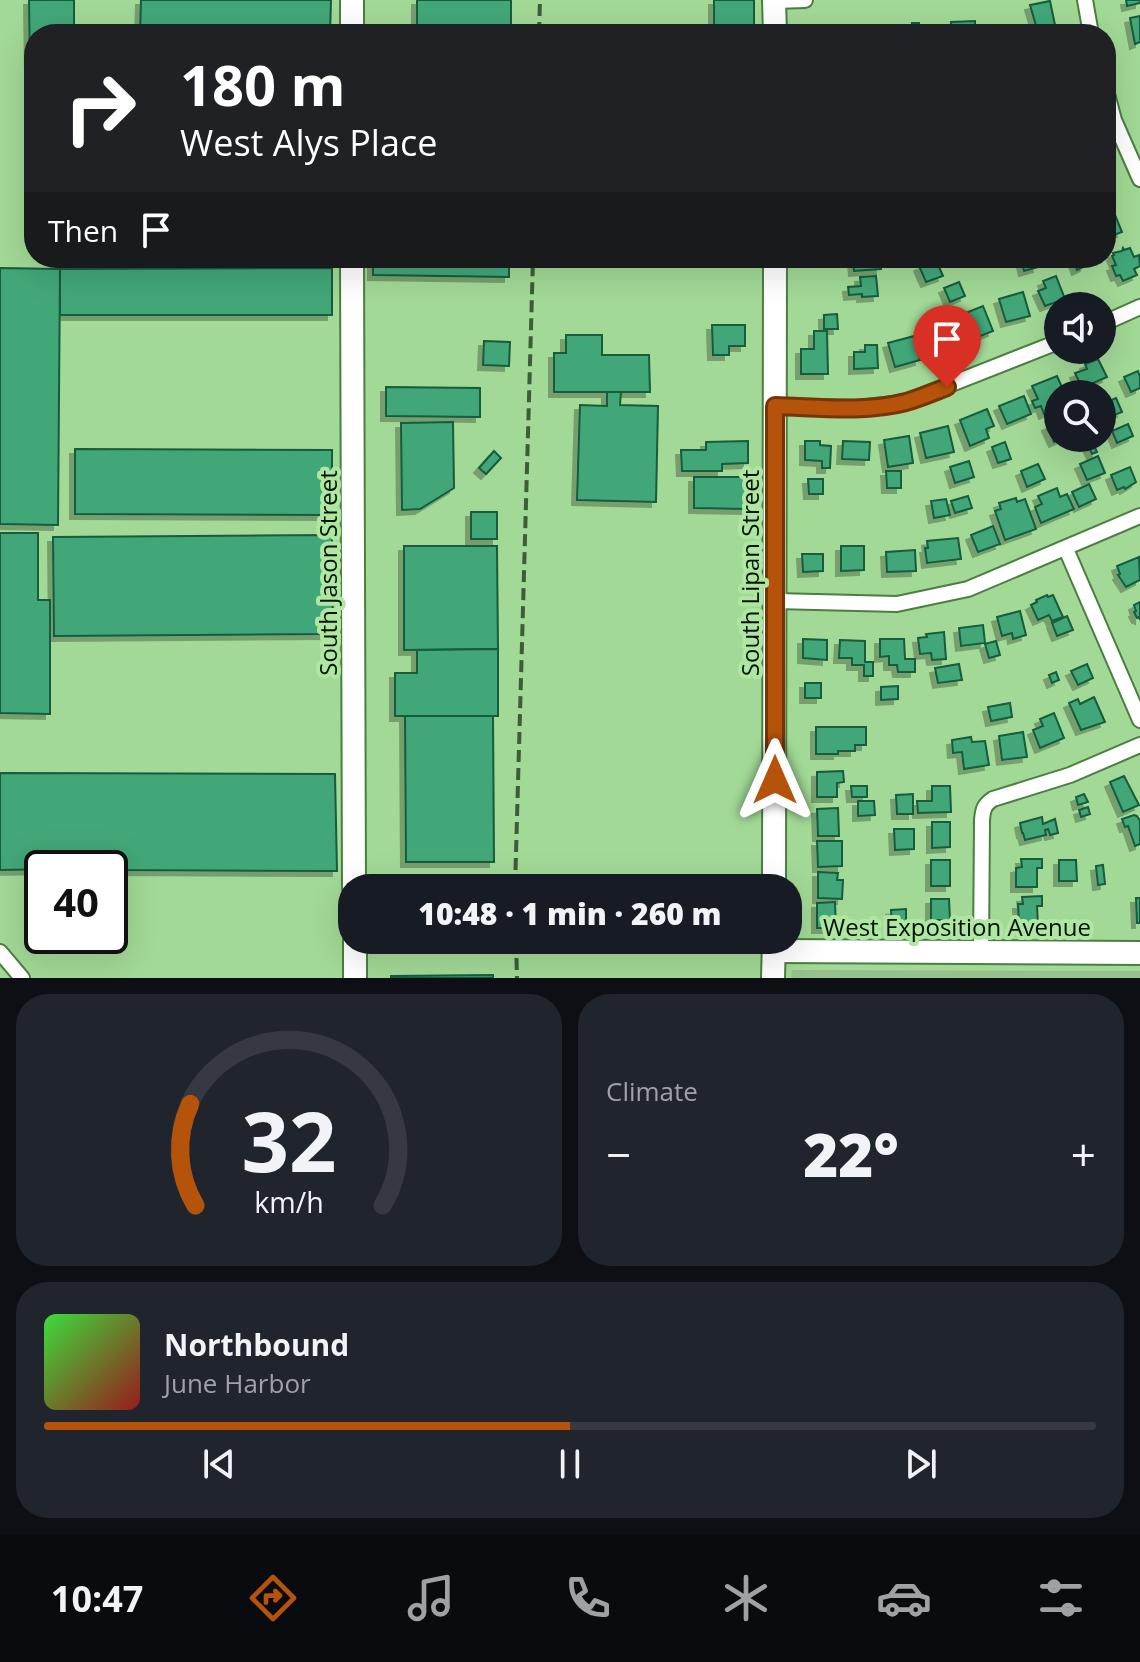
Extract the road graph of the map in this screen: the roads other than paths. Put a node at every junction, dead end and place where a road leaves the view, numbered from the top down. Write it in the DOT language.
graph roads {
  1 [pos="352,0"];
  2 [pos="805,0"];
  3 [pos="1085,0"];
  4 [pos="774,1"];
  5 [pos="352,24"];
  6 [pos="775,24"];
  7 [pos="1089,24"];
  8 [pos="1116,133"];
  9 [pos="1140,179"];
  10 [pos="352,268"];
  11 [pos="775,268"];
  12 [pos="1140,307"];
  13 [pos="1116,318"];
  14 [pos="1044,348"];
  15 [pos="775,406"];
  16 [pos="1140,516"];
  17 [pos="1066,549"];
  18 [pos="775,601"];
  19 [pos="1140,720"];
  20 [pos="1140,745"];
  21 [pos="354,874"];
  22 [pos="774,874"];
  23 [pos="802,947"];
  24 [pos="0,952"];
  25 [pos="981,952"];
  26 [pos="1140,953"];
  27 [pos="355,954"];
  28 [pos="774,954"];
  29 [pos="22,978"];
  30 [pos="355,978"];
  31 [pos="773,978"];
  1 -- 5 [label="street"];
  2 -- 4 [label="street"];
  3 -- 7 [label="street"];
  4 -- 6 [label="street"];
  8 -- 9 [label="street"];
  10 -- 21 [label="street, South Jason Street"];
  11 -- 15 [label="street, South Lipan Street"];
  12 -- 13 [label="street"];
  14 -- 15 [label="street"];
  15 -- 18 [label="street, South Lipan Street"];
  16 -- 17 [label="street"];
  17 -- 18 [label="street"];
  17 -- 19 [label="street"];
  18 -- 22 [label="street, South Lipan Street"];
  20 -- 25 [label="street"];
  23 -- 25 [label="street, West Exposition Avenue"];
  24 -- 29 [label="street"];
  25 -- 26 [label="street, West Exposition Avenue"];
  27 -- 30 [label="street"];
  28 -- 31 [label="street"];
}
